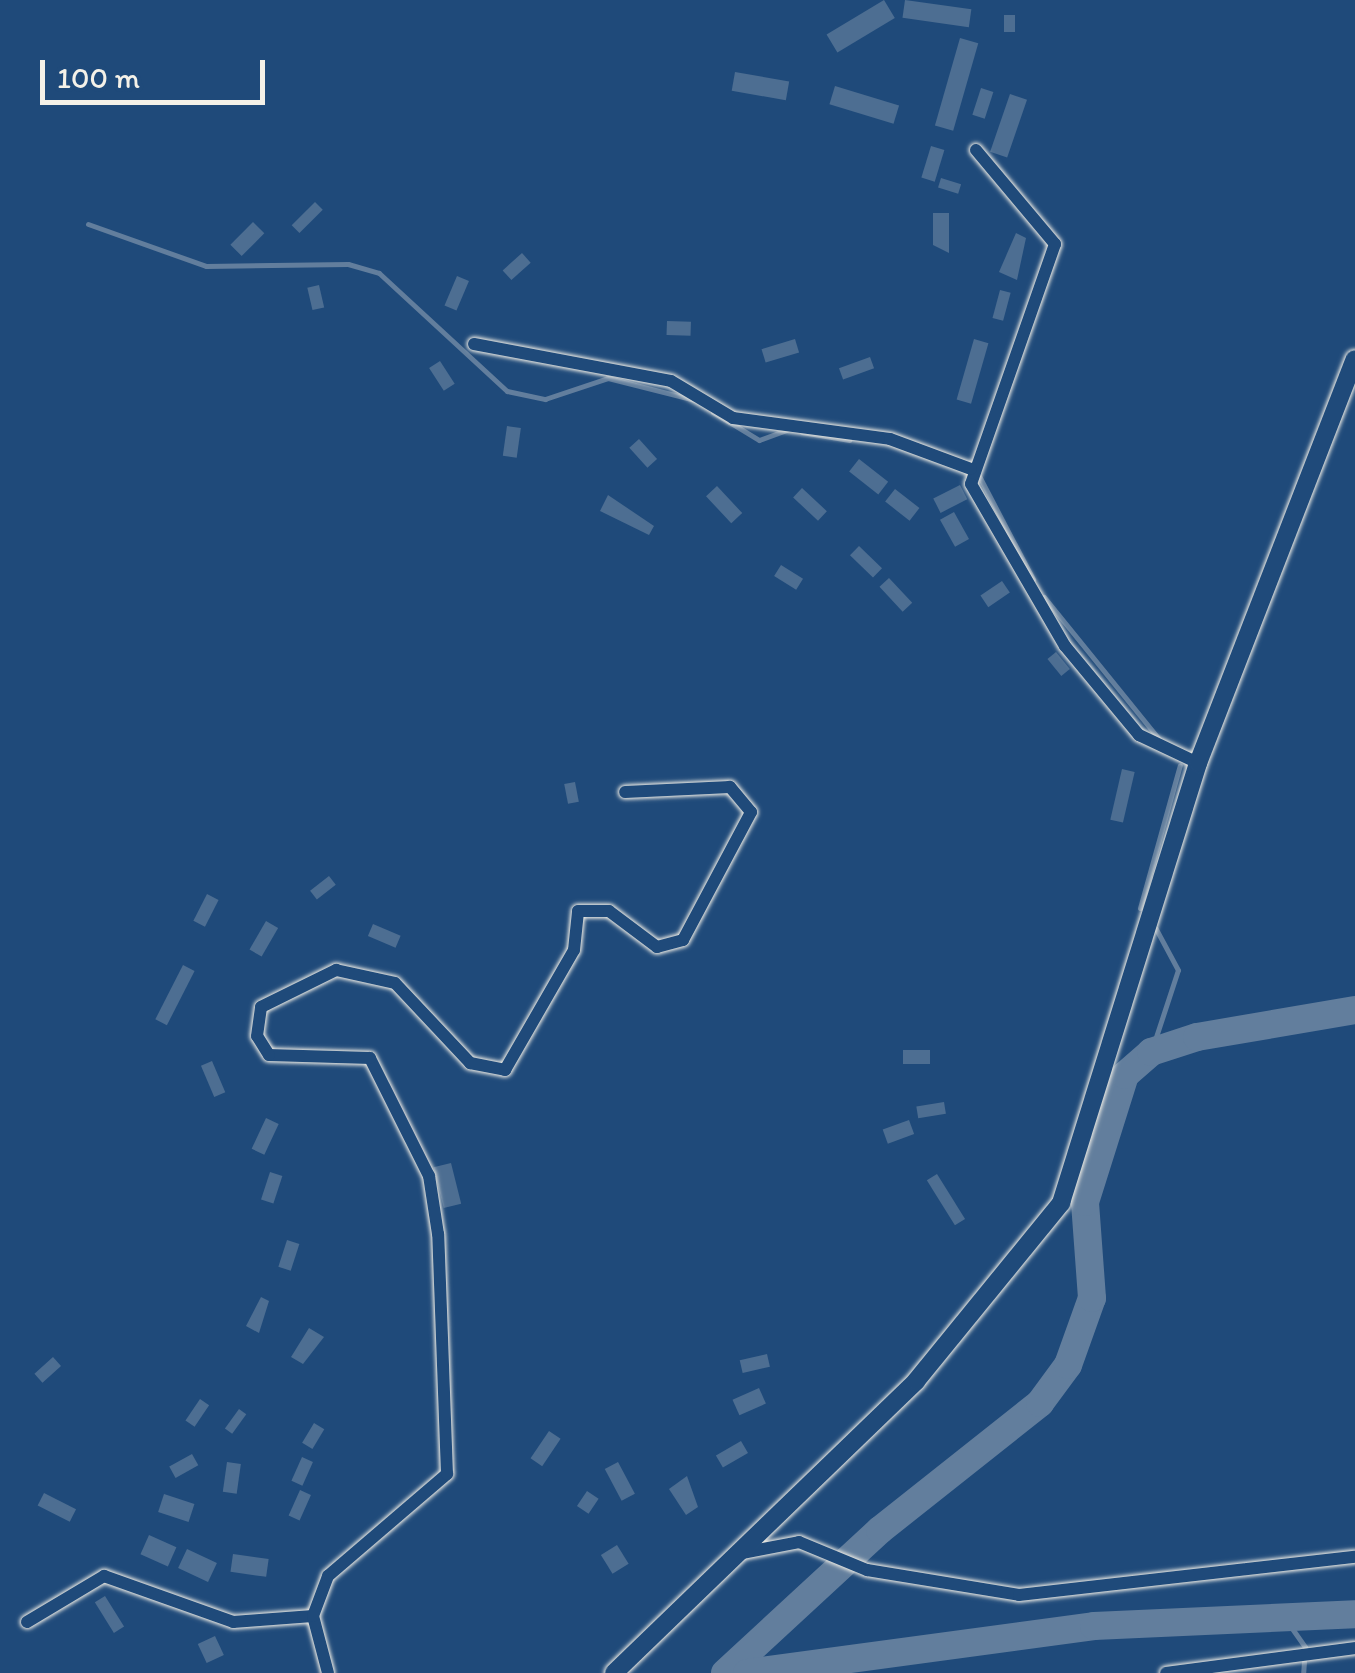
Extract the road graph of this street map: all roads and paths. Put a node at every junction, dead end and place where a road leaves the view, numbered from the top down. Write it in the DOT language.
graph roads {
  1 [pos="976,150"];
  2 [pos="474,344"];
  3 [pos="1355,359"];
  4 [pos="971,470"];
  5 [pos="1198,763"];
  6 [pos="625,792"];
  7 [pos="742,1553"];
  8 [pos="1355,1557"];
  9 [pos="312,1616"];
  10 [pos="27,1622"];
  11 [pos="1355,1648"];
  12 [pos="328,1673"];
  13 [pos="614,1673"];
  14 [pos="1166,1673"];
  1 -- 4 [label="street"];
  2 -- 4 [label="street"];
  3 -- 5 [label="main road"];
  4 -- 5 [label="street"];
  5 -- 7 [label="main road"];
  6 -- 9 [label="street"];
  7 -- 8 [label="street"];
  7 -- 13 [label="main road"];
  9 -- 10 [label="street"];
  9 -- 12 [label="street"];
  11 -- 14 [label="street"];
}
